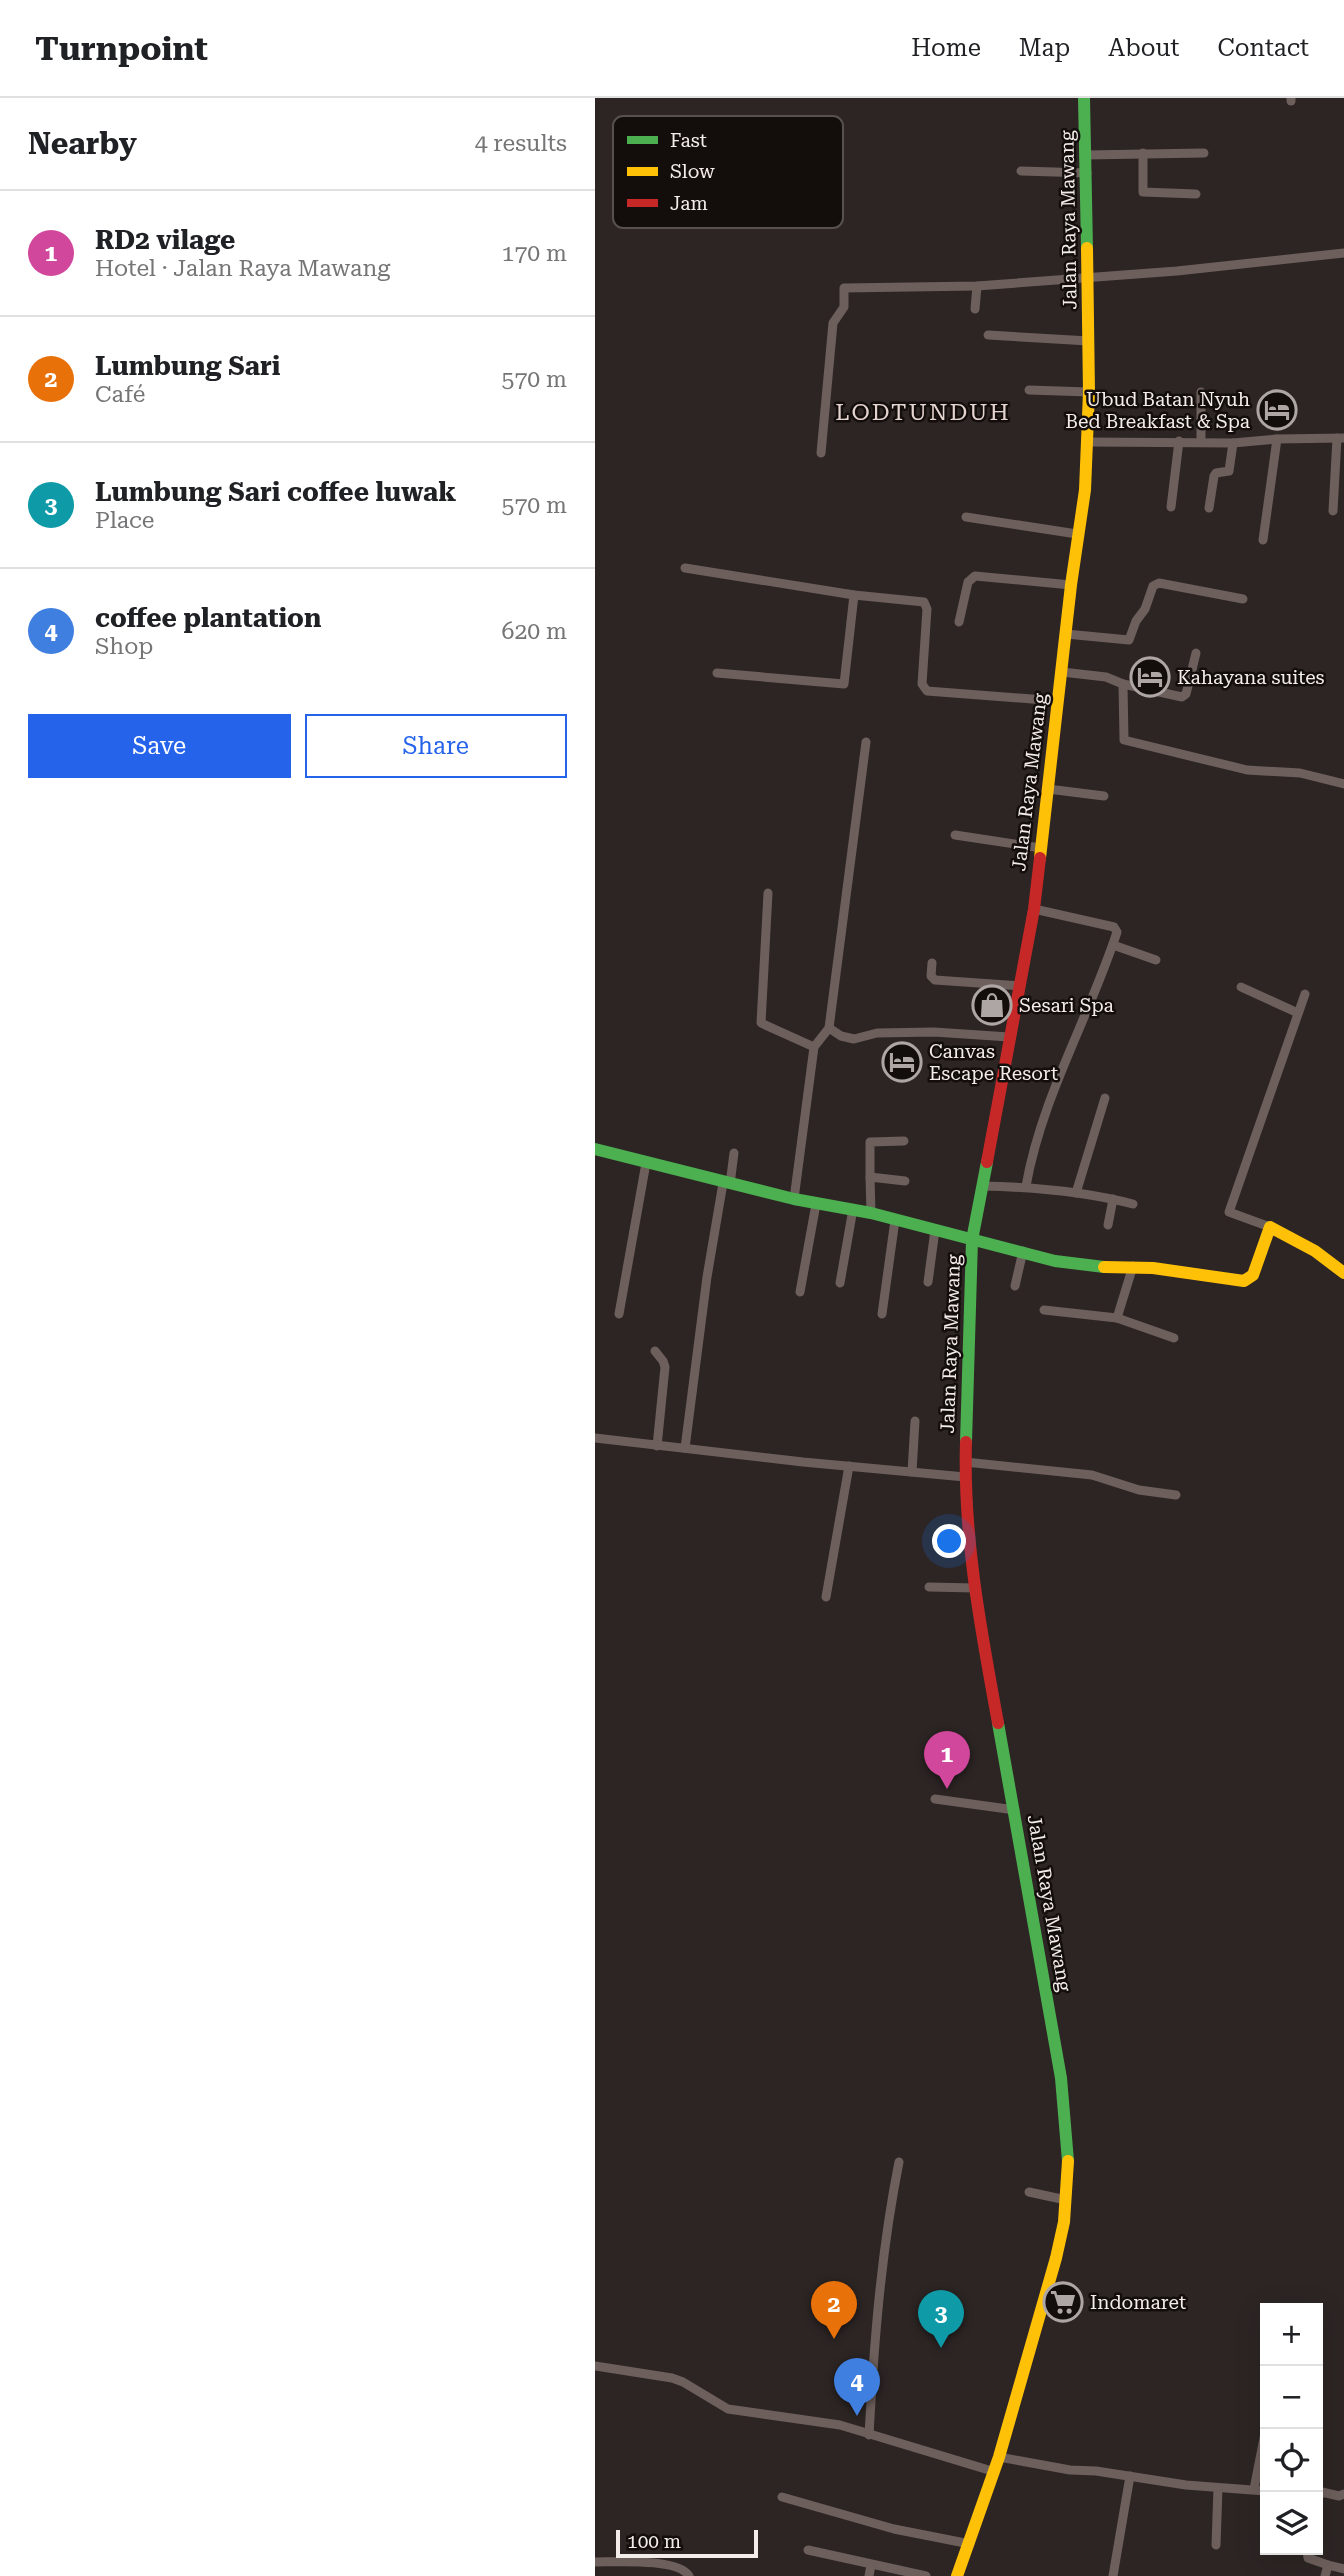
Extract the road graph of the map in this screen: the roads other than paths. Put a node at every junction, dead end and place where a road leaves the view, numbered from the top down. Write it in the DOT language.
graph roads {
  1 [pos="1084,98"];
  2 [pos="1143,153"];
  3 [pos="1204,153"];
  4 [pos="1086,155"];
  5 [pos="1021,171"];
  6 [pos="1087,173"];
  7 [pos="1196,194"];
  8 [pos="1344,253"];
  9 [pos="1089,278"];
  10 [pos="977,286"];
  11 [pos="975,309"];
  12 [pos="988,335"];
  13 [pos="1089,341"];
  14 [pos="1028,390"];
  15 [pos="1089,392"];
  16 [pos="1201,392"];
  17 [pos="1341,438"];
  18 [pos="1277,439"];
  19 [pos="1178,441"];
  20 [pos="1087,442"];
  21 [pos="1202,442"];
  22 [pos="1233,443"];
  23 [pos="821,453"];
  24 [pos="1171,507"];
  25 [pos="1209,508"];
  26 [pos="1333,511"];
  27 [pos="966,517"];
  28 [pos="1077,534"];
  29 [pos="1263,540"];
  30 [pos="685,568"];
  31 [pos="1071,585"];
  32 [pos="854,595"];
  33 [pos="1243,599"];
  34 [pos="959,622"];
  35 [pos="1066,634"];
  36 [pos="1196,653"];
  37 [pos="1062,672"];
  38 [pos="717,673"];
  39 [pos="1123,684"];
  40 [pos="1058,701"];
  41 [pos="866,742"];
  42 [pos="1344,783"];
  43 [pos="1048,789"];
  44 [pos="1104,796"];
  45 [pos="955,835"];
  46 [pos="1041,848"];
  47 [pos="768,893"];
  48 [pos="1034,909"];
  49 [pos="1113,945"];
  50 [pos="1156,960"];
  51 [pos="932,963"];
  52 [pos="1020,986"];
  53 [pos="1241,987"];
  54 [pos="1305,994"];
  55 [pos="1298,1013"];
  56 [pos="829,1028"];
  57 [pos="1009,1037"];
  58 [pos="814,1046"];
  59 [pos="1105,1098"];
  60 [pos="904,1141"];
  61 [pos="595,1149"];
  62 [pos="734,1153"];
  63 [pos="646,1163"];
  64 [pos="870,1177"];
  65 [pos="905,1181"];
  66 [pos="727,1183"];
  67 [pos="982,1186"];
  68 [pos="1026,1186"];
  69 [pos="1076,1193"];
  70 [pos="794,1199"];
  71 [pos="1113,1199"];
  72 [pos="816,1204"];
  73 [pos="1133,1204"];
  74 [pos="853,1209"];
  75 [pos="871,1213"];
  76 [pos="895,1220"];
  77 [pos="1108,1224"];
  78 [pos="1270,1227"];
  79 [pos="935,1230"];
  80 [pos="972,1240"];
  81 [pos="1023,1251"];
  82 [pos="1133,1266"];
  83 [pos="1344,1273"];
  84 [pos="928,1282"];
  85 [pos="840,1283"];
  86 [pos="1015,1286"];
  87 [pos="800,1292"];
  88 [pos="1044,1310"];
  89 [pos="619,1314"];
  90 [pos="882,1314"];
  91 [pos="1117,1318"];
  92 [pos="1174,1338"];
  93 [pos="655,1351"];
  94 [pos="915,1420"];
  95 [pos="595,1438"];
  96 [pos="657,1446"];
  97 [pos="685,1448"];
  98 [pos="965,1462"];
  99 [pos="849,1466"];
  100 [pos="912,1472"];
  101 [pos="965,1478"];
  102 [pos="1176,1495"];
  103 [pos="929,1587"];
  104 [pos="975,1588"];
  105 [pos="826,1597"];
  106 [pos="936,1799"];
  107 [pos="1015,1810"];
  108 [pos="899,2162"];
  109 [pos="1029,2192"];
  110 [pos="1066,2200"];
  111 [pos="595,2366"];
  112 [pos="869,2435"];
  113 [pos="999,2458"];
  114 [pos="1260,2458"];
  115 [pos="992,2471"];
  116 [pos="1130,2476"];
  117 [pos="1219,2488"];
  118 [pos="1254,2489"];
  119 [pos="1260,2490"];
  120 [pos="1323,2492"];
  121 [pos="1344,2494"];
  122 [pos="782,2497"];
  123 [pos="970,2544"];
  124 [pos="1216,2545"];
  125 [pos="808,2550"];
  126 [pos="1308,2555"];
  127 [pos="595,2562"];
  128 [pos="871,2565"];
  129 [pos="1328,2565"];
  130 [pos="1344,2569"];
  131 [pos="689,2576"];
  132 [pos="869,2576"];
  133 [pos="926,2576"];
  134 [pos="957,2576"];
  135 [pos="1112,2576"];
  136 [pos="1325,2576"];
  1 -- 4 [label="main road, Jalan Raya Mawang"];
  2 -- 3 [label="street"];
  2 -- 4 [label="street"];
  2 -- 7 [label="street"];
  4 -- 6 [label="main road, Jalan Raya Mawang"];
  5 -- 6 [label="street"];
  6 -- 9 [label="main road, Jalan Raya Mawang"];
  8 -- 9 [label="street"];
  9 -- 10 [label="street"];
  9 -- 13 [label="main road, Jalan Raya Mawang"];
  10 -- 11 [label="street"];
  10 -- 23 [label="street"];
  12 -- 13 [label="street"];
  13 -- 15 [label="main road, Jalan Raya Mawang"];
  14 -- 15 [label="street"];
  15 -- 20 [label="main road, Jalan Raya Mawang"];
  16 -- 21 [label="street"];
  17 -- 18 [label="street"];
  17 -- 26 [label="street"];
  18 -- 22 [label="street"];
  18 -- 29 [label="street"];
  19 -- 20 [label="street"];
  19 -- 21 [label="street"];
  19 -- 24 [label="street"];
  20 -- 28 [label="main road, Jalan Raya Mawang"];
  21 -- 22 [label="street"];
  22 -- 25 [label="street"];
  27 -- 28 [label="street"];
  28 -- 31 [label="main road, Jalan Raya Mawang"];
  30 -- 32 [label="street"];
  31 -- 34 [label="street"];
  31 -- 35 [label="main road, Jalan Raya Mawang"];
  32 -- 38 [label="street"];
  32 -- 40 [label="street"];
  33 -- 35 [label="street"];
  35 -- 37 [label="main road, Jalan Raya Mawang"];
  36 -- 39 [label="street"];
  37 -- 39 [label="street"];
  37 -- 40 [label="main road, Jalan Raya Mawang"];
  39 -- 42 [label="street"];
  40 -- 43 [label="main road, Jalan Raya Mawang"];
  41 -- 56 [label="street"];
  43 -- 44 [label="street"];
  43 -- 46 [label="main road, Jalan Raya Mawang"];
  45 -- 46 [label="street"];
  46 -- 48 [label="main road, Jalan Raya Mawang"];
  47 -- 58 [label="street"];
  48 -- 49 [label="street"];
  48 -- 52 [label="main road, Jalan Raya Mawang"];
  49 -- 50 [label="street"];
  49 -- 68 [label="street"];
  51 -- 52 [label="street"];
  52 -- 57 [label="main road, Jalan Raya Mawang"];
  53 -- 55 [label="street"];
  54 -- 55 [label="street"];
  55 -- 78 [label="street"];
  56 -- 57 [label="street"];
  56 -- 58 [label="street"];
  57 -- 67 [label="main road, Jalan Raya Mawang"];
  58 -- 70 [label="street"];
  59 -- 69 [label="street"];
  60 -- 64 [label="street"];
  61 -- 63 [label="main road"];
  62 -- 66 [label="street"];
  63 -- 66 [label="main road"];
  63 -- 89 [label="street"];
  64 -- 65 [label="street"];
  64 -- 75 [label="street"];
  66 -- 70 [label="main road"];
  66 -- 97 [label="street"];
  67 -- 68 [label="street"];
  67 -- 80 [label="main road, Jalan Raya Mawang"];
  68 -- 69 [label="street"];
  69 -- 71 [label="street"];
  70 -- 72 [label="main road"];
  71 -- 73 [label="street"];
  71 -- 77 [label="street"];
  72 -- 74 [label="main road"];
  72 -- 87 [label="street"];
  74 -- 75 [label="main road"];
  74 -- 85 [label="street"];
  75 -- 76 [label="main road"];
  76 -- 79 [label="main road"];
  76 -- 90 [label="street"];
  78 -- 82 [label="main road"];
  78 -- 83 [label="main road"];
  79 -- 80 [label="main road"];
  79 -- 84 [label="street"];
  80 -- 81 [label="main road"];
  80 -- 98 [label="main road, Jalan Raya Mawang"];
  81 -- 82 [label="main road"];
  81 -- 86 [label="street"];
  82 -- 91 [label="street"];
  88 -- 91 [label="street"];
  91 -- 92 [label="street"];
  93 -- 96 [label="street"];
  94 -- 100 [label="street"];
  95 -- 96 [label="street"];
  96 -- 97 [label="street"];
  97 -- 99 [label="street"];
  98 -- 101 [label="main road, Jalan Raya Mawang"];
  98 -- 102 [label="street"];
  99 -- 100 [label="street"];
  99 -- 105 [label="street"];
  100 -- 101 [label="street"];
  101 -- 104 [label="main road, Jalan Raya Mawang"];
  103 -- 104 [label="street"];
  104 -- 107 [label="main road, Jalan Raya Mawang"];
  106 -- 107 [label="street"];
  107 -- 110 [label="main road, Jalan Raya Mawang"];
  108 -- 112 [label="street"];
  109 -- 110 [label="street"];
  110 -- 113 [label="main road, Jalan Raya Mawang"];
  111 -- 112 [label="street"];
  112 -- 115 [label="street"];
  113 -- 115 [label="main road, Jalan Raya Mawang"];
  113 -- 116 [label="street"];
  114 -- 118 [label="street"];
  115 -- 123 [label="main road, Jalan Raya Mawang"];
  116 -- 117 [label="street"];
  116 -- 135 [label="street"];
  117 -- 118 [label="street"];
  117 -- 124 [label="street"];
  118 -- 119 [label="street"];
  120 -- 121 [label="street"];
  122 -- 123 [label="street"];
  123 -- 134 [label="main road, Jalan Raya Mawang"];
  125 -- 128 [label="street"];
  126 -- 129 [label="street"];
  127 -- 131 [label="street"];
  128 -- 132 [label="street"];
  128 -- 133 [label="street"];
  129 -- 130 [label="street"];
  129 -- 136 [label="street"];
}
